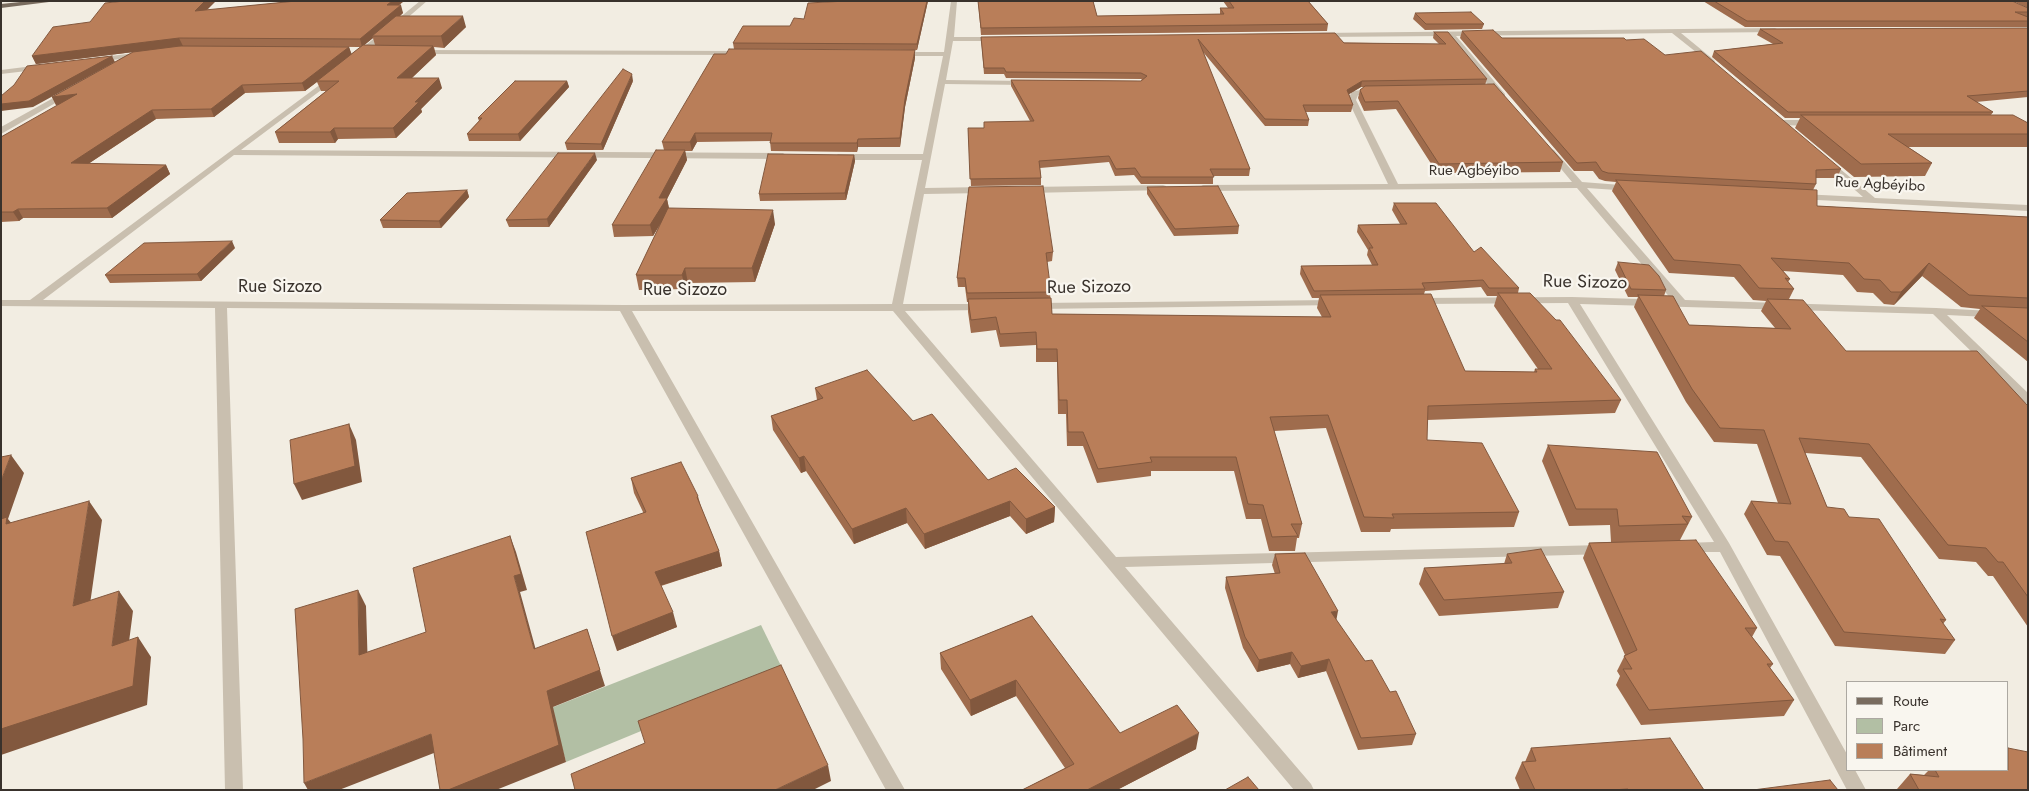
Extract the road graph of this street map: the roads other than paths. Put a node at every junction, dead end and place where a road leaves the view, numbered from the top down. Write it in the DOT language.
graph roads {
  1 [pos="54,1"];
  2 [pos="424,1"];
  3 [pos="954,1"];
  4 [pos="1,6"];
  5 [pos="1784,30"];
  6 [pos="1674,31"];
  7 [pos="1450,33"];
  8 [pos="1310,35"];
  9 [pos="1007,38"];
  10 [pos="950,39"];
  11 [pos="347,51"];
  12 [pos="364,51"];
  13 [pos="374,51"];
  14 [pos="412,52"];
  15 [pos="747,53"];
  16 [pos="895,54"];
  17 [pos="947,54"];
  18 [pos="84,61"];
  19 [pos="351,62"];
  20 [pos="48,66"];
  21 [pos="115,68"];
  22 [pos="1722,71"];
  23 [pos="1,72"];
  24 [pos="338,73"];
  25 [pos="942,82"];
  26 [pos="1032,82"];
  27 [pos="1485,89"];
  28 [pos="1495,89"];
  29 [pos="74,90"];
  30 [pos="1388,90"];
  31 [pos="1508,103"];
  32 [pos="1822,123"];
  33 [pos="1,131"];
  34 [pos="1798,136"];
  35 [pos="1544,144"];
  36 [pos="235,153"];
  37 [pos="1820,155"];
  38 [pos="789,156"];
  39 [pos="828,157"];
  40 [pos="927,158"];
  41 [pos="1579,185"];
  42 [pos="1394,186"];
  43 [pos="1174,188"];
  44 [pos="1193,188"];
  45 [pos="1638,188"];
  46 [pos="998,190"];
  47 [pos="1018,190"];
  48 [pos="920,191"];
  49 [pos="1794,196"];
  50 [pos="1872,200"];
  51 [pos="2028,208"];
  52 [pos="1572,300"];
  53 [pos="35,301"];
  54 [pos="1352,302"];
  55 [pos="1402,302"];
  56 [pos="1,303"];
  57 [pos="1682,304"];
  58 [pos="221,305"];
  59 [pos="1024,306"];
  60 [pos="995,307"];
  61 [pos="624,308"];
  62 [pos="897,308"];
  63 [pos="1936,311"];
  64 [pos="2028,316"];
  65 [pos="2028,400"];
  66 [pos="1724,547"];
  67 [pos="1665,548"];
  68 [pos="1616,549"];
  69 [pos="1112,562"];
  70 [pos="1846,770"];
  71 [pos="1847,771"];
  72 [pos="234,790"];
  73 [pos="896,790"];
  74 [pos="1305,790"];
  75 [pos="1857,790"];
  1 -- 4 [label="main road"];
  2 -- 12 [label="street"];
  3 -- 10 [label="street"];
  5 -- 6 [label="street"];
  6 -- 7 [label="street"];
  6 -- 22 [label="street"];
  7 -- 8 [label="street"];
  7 -- 28 [label="street"];
  9 -- 10 [label="street"];
  10 -- 17 [label="street"];
  11 -- 12 [label="street"];
  12 -- 13 [label="street"];
  12 -- 19 [label="street"];
  14 -- 15 [label="street"];
  16 -- 17 [label="street"];
  17 -- 25 [label="street"];
  18 -- 21 [label="street"];
  20 -- 23 [label="street"];
  24 -- 36 [label="street"];
  25 -- 26 [label="street"];
  25 -- 40 [label="street"];
  27 -- 28 [label="street"];
  28 -- 31 [label="street"];
  29 -- 33 [label="street"];
  30 -- 42 [label="street"];
  32 -- 34 [label="street"];
  35 -- 41 [label="street"];
  36 -- 38 [label="street"];
  36 -- 53 [label="street"];
  37 -- 50 [label="street"];
  39 -- 40 [label="street"];
  40 -- 48 [label="street"];
  41 -- 42 [label="street, Rue Agbéyibo"];
  41 -- 45 [label="street, Rue Agbéyibo"];
  41 -- 57 [label="street"];
  42 -- 44 [label="street, Rue Agbéyibo"];
  43 -- 47 [label="street"];
  46 -- 48 [label="street"];
  48 -- 62 [label="street"];
  49 -- 50 [label="street, Rue Agbéyibo"];
  50 -- 51 [label="street, Rue Agbéyibo"];
  52 -- 55 [label="street, Rue Sizozo"];
  52 -- 57 [label="street, Rue Sizozo"];
  52 -- 66 [label="street"];
  53 -- 56 [label="street, Rue Sizozo"];
  53 -- 58 [label="street, Rue Sizozo"];
  54 -- 59 [label="street, Rue Sizozo"];
  57 -- 63 [label="street, Rue Sizozo"];
  58 -- 61 [label="street, Rue Sizozo"];
  58 -- 72 [label="street"];
  60 -- 62 [label="street, Rue Sizozo"];
  61 -- 62 [label="street, Rue Sizozo"];
  61 -- 73 [label="street"];
  62 -- 69 [label="street"];
  63 -- 64 [label="street, Rue Sizozo"];
  63 -- 65 [label="street"];
  66 -- 67 [label="street"];
  66 -- 70 [label="street"];
  68 -- 69 [label="street"];
  69 -- 74 [label="street"];
  71 -- 75 [label="street"];
}
